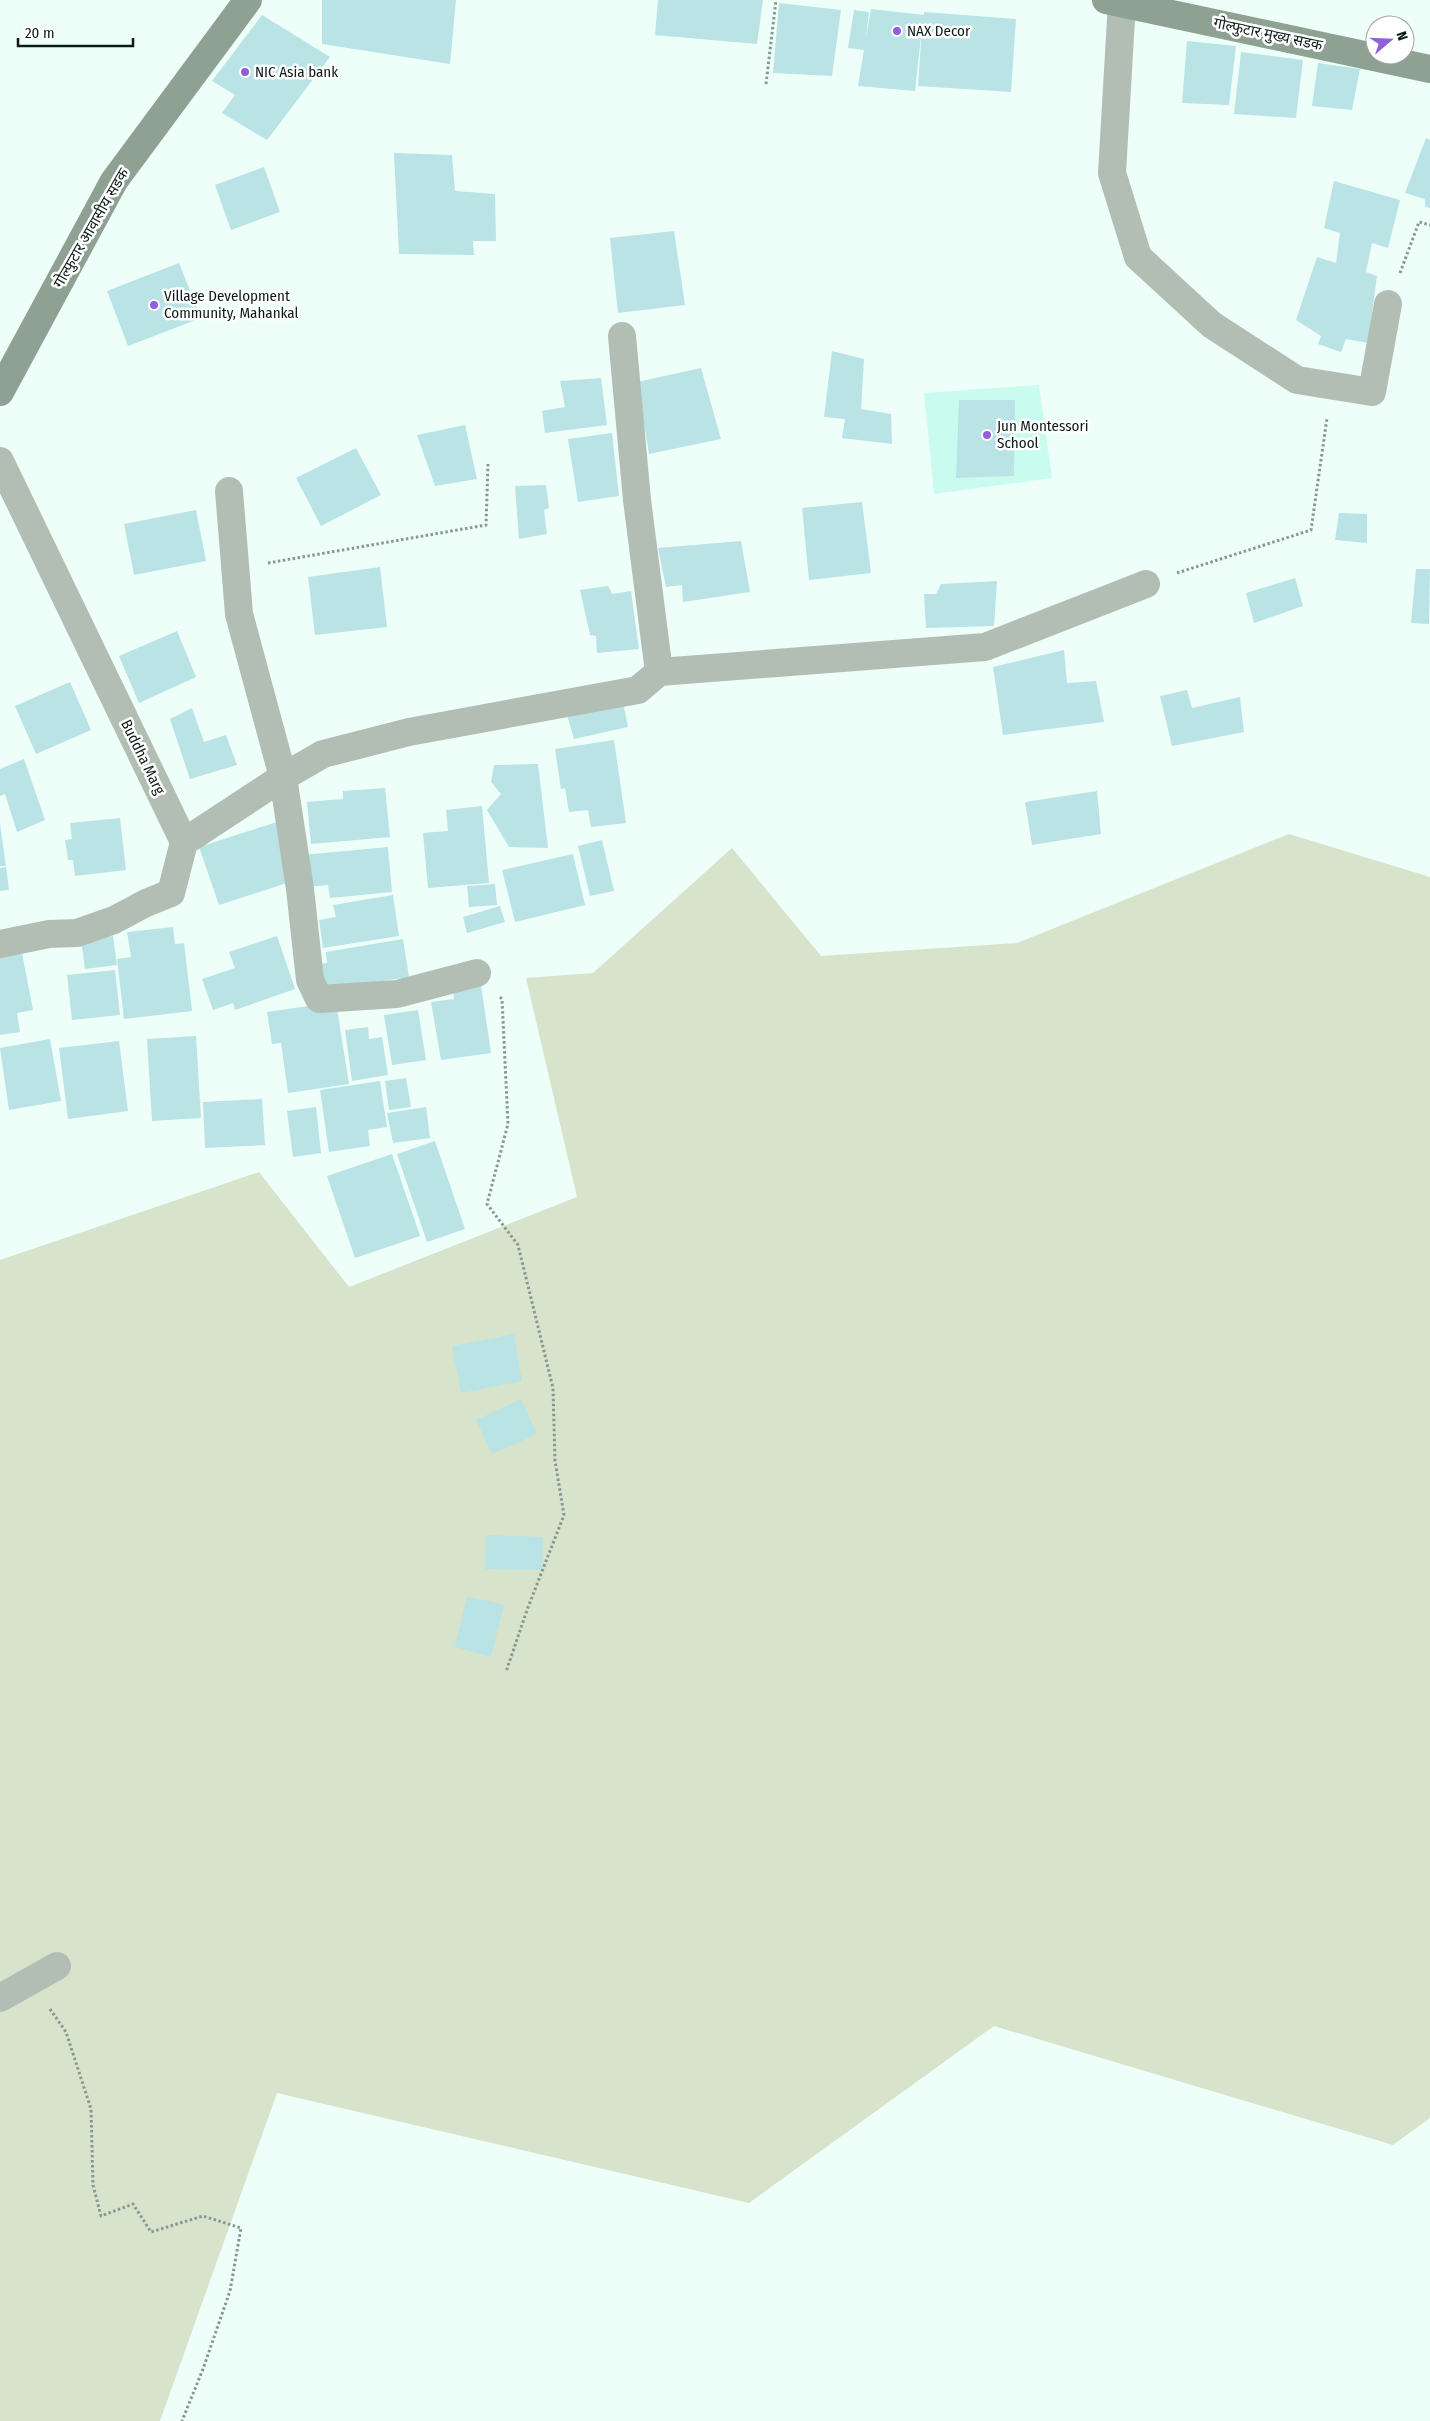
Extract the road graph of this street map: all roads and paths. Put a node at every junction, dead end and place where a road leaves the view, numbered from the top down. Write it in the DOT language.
graph roads {
  1 [pos="248,0"];
  2 [pos="776,0"];
  3 [pos="1114,1"];
  4 [pos="1430,69"];
  5 [pos="766,84"];
  6 [pos="1430,225"];
  7 [pos="1388,304"];
  8 [pos="622,336"];
  9 [pos="0,392"];
  10 [pos="1327,416"];
  11 [pos="0,461"];
  12 [pos="488,464"];
  13 [pos="229,491"];
  14 [pos="235,568"];
  15 [pos="1146,584"];
  16 [pos="659,672"];
  17 [pos="283,777"];
  18 [pos="184,842"];
  19 [pos="0,944"];
  20 [pos="477,973"];
  21 [pos="506,1672"];
  22 [pos="57,1966"];
  23 [pos="0,1998"];
  24 [pos="48,2008"];
  25 [pos="182,2421"];
  1 -- 9 [label="main road, गोल्फुटार आवासीय सडक"];
  2 -- 5 [label="path"];
  3 -- 4 [label="main road, गोल्फुटार मुख्य सडक"];
  3 -- 7 [label="street"];
  6 -- 7 [label="path"];
  8 -- 16 [label="street"];
  10 -- 15 [label="path"];
  11 -- 18 [label="street, Buddha Marg"];
  12 -- 14 [label="path"];
  13 -- 14 [label="street"];
  14 -- 17 [label="street"];
  15 -- 16 [label="street"];
  16 -- 17 [label="street"];
  17 -- 18 [label="street"];
  17 -- 20 [label="street"];
  18 -- 19 [label="street"];
  20 -- 21 [label="path"];
  22 -- 23 [label="street"];
  24 -- 25 [label="path"];
}
